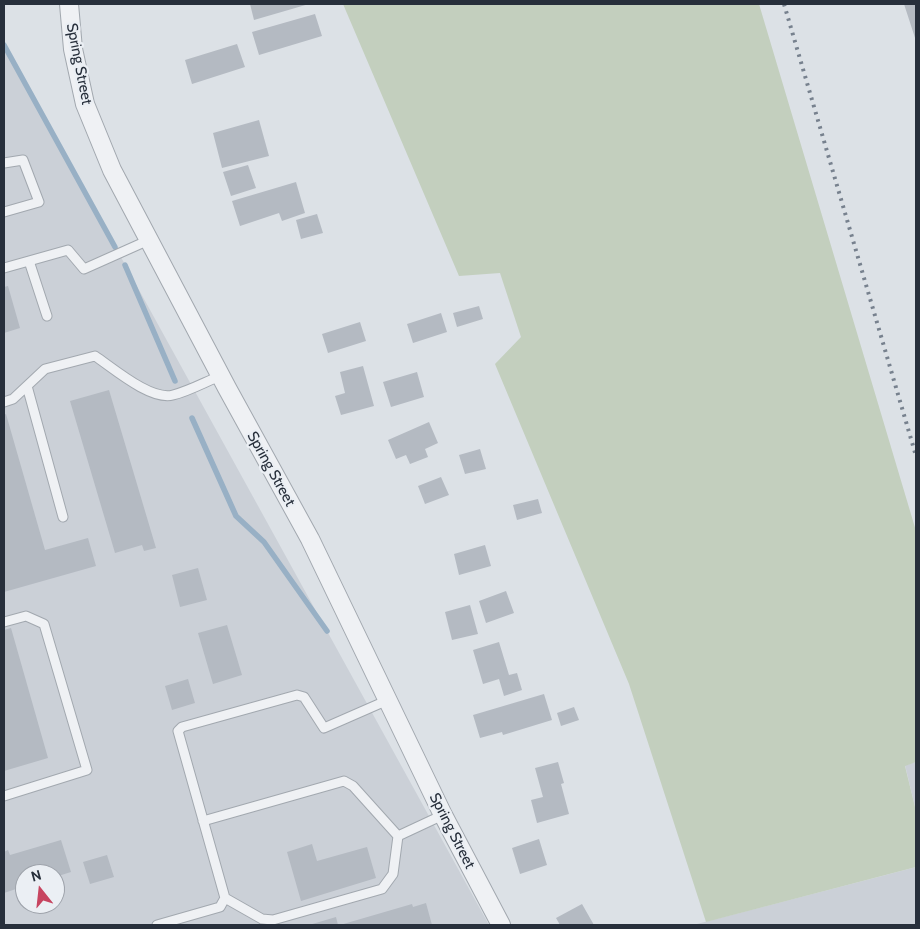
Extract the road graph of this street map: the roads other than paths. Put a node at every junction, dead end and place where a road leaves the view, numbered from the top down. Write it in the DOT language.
graph roads {
  1 [pos="69,4"];
  2 [pos="4,163"];
  3 [pos="4,212"];
  4 [pos="149,240"];
  5 [pos="29,261"];
  6 [pos="4,268"];
  7 [pos="47,316"];
  8 [pos="220,376"];
  9 [pos="27,386"];
  10 [pos="4,402"];
  11 [pos="63,518"];
  12 [pos="4,622"];
  13 [pos="388,700"];
  14 [pos="4,796"];
  15 [pos="443,815"];
  16 [pos="203,821"];
  17 [pos="398,836"];
  18 [pos="225,898"];
  19 [pos="157,925"];
  20 [pos="501,925"];
  1 -- 4 [label="street, Spring Street"];
  2 -- 3 [label="lane"];
  4 -- 5 [label="lane"];
  4 -- 8 [label="street, Spring Street"];
  5 -- 6 [label="lane"];
  5 -- 7 [label="lane"];
  8 -- 9 [label="lane"];
  8 -- 13 [label="street, Spring Street"];
  9 -- 10 [label="lane"];
  9 -- 11 [label="lane"];
  12 -- 14 [label="lane"];
  13 -- 15 [label="street, Spring Street"];
  13 -- 16 [label="lane"];
  15 -- 17 [label="lane"];
  15 -- 20 [label="street, Spring Street"];
  16 -- 17 [label="lane"];
  16 -- 18 [label="lane"];
  17 -- 18 [label="lane"];
  18 -- 19 [label="lane"];
}
